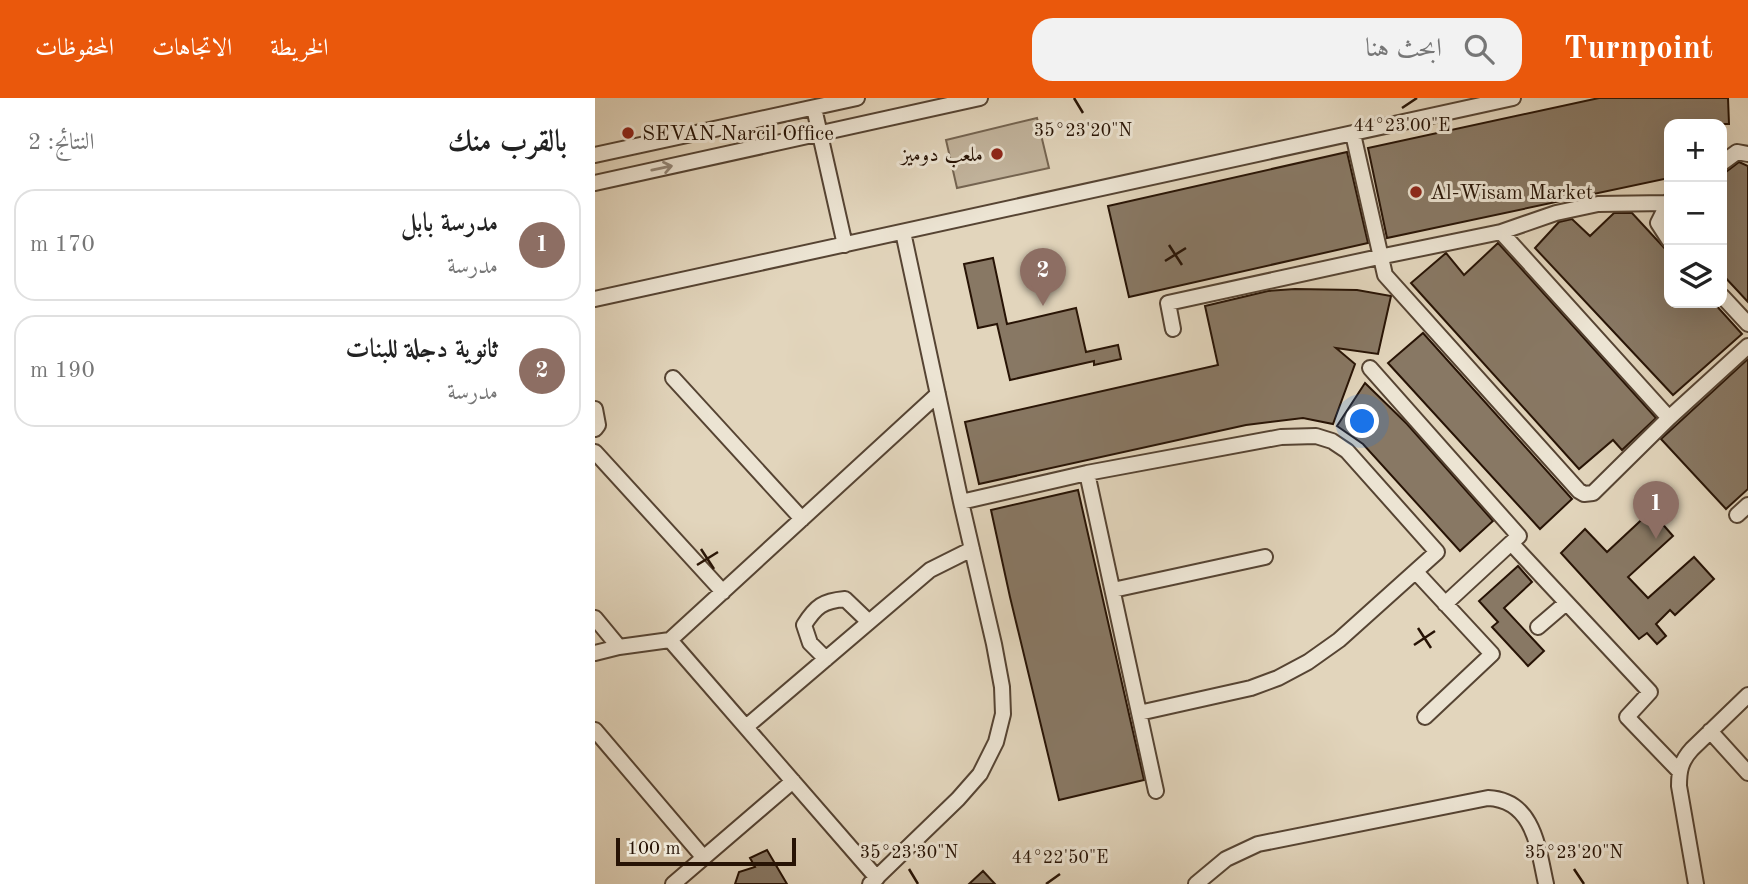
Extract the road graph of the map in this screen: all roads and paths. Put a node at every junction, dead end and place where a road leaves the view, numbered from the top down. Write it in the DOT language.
graph roads {
  1 [pos="857,98"];
  2 [pos="980,98"];
  3 [pos="1513,98"];
  4 [pos="1452,105"];
  5 [pos="814,107"];
  6 [pos="820,133"];
  7 [pos="1353,134"];
  8 [pos="1748,154"];
  9 [pos="595,155"];
  10 [pos="1727,159"];
  11 [pos="595,183"];
  12 [pos="1664,202"];
  13 [pos="1664,210"];
  14 [pos="903,232"];
  15 [pos="1501,232"];
  16 [pos="1664,232"];
  17 [pos="845,245"];
  18 [pos="1379,257"];
  19 [pos="595,299"];
  20 [pos="1727,301"];
  21 [pos="1748,324"];
  22 [pos="1173,329"];
  23 [pos="1748,346"];
  24 [pos="1370,368"];
  25 [pos="673,378"];
  26 [pos="938,394"];
  27 [pos="595,409"];
  28 [pos="1669,418"];
  29 [pos="595,429"];
  30 [pos="595,452"];
  31 [pos="1087,473"];
  32 [pos="961,502"];
  33 [pos="802,519"];
  34 [pos="1511,543"];
  35 [pos="972,550"];
  36 [pos="1265,557"];
  37 [pos="1416,572"];
  38 [pos="1113,590"];
  39 [pos="723,592"];
  40 [pos="1566,603"];
  41 [pos="1445,604"];
  42 [pos="595,618"];
  43 [pos="869,622"];
  44 [pos="1538,627"];
  45 [pos="670,640"];
  46 [pos="619,647"];
  47 [pos="595,653"];
  48 [pos="826,659"];
  49 [pos="1748,695"];
  50 [pos="1139,713"];
  51 [pos="1425,716"];
  52 [pos="746,727"];
  53 [pos="595,730"];
  54 [pos="1710,732"];
  55 [pos="1679,771"];
  56 [pos="1748,774"];
  57 [pos="793,781"];
  58 [pos="1156,791"];
  59 [pos="704,858"];
  60 [pos="873,881"];
  61 [pos="673,884"];
  62 [pos="1196,884"];
  63 [pos="1546,884"];
  64 [pos="1696,884"];
  1 -- 5 [label="street"];
  2 -- 6 [label="street"];
  3 -- 4 [label="street"];
  4 -- 7 [label="street"];
  5 -- 6 [label="street"];
  5 -- 9 [label="street"];
  11 -- 6 [label="street, one-way"];
  6 -- 17 [label="street"];
  7 -- 14 [label="street"];
  7 -- 18 [label="street"];
  8 -- 10 [label="street"];
  12 -- 15 [label="street"];
  13 -- 16 [label="street"];
  14 -- 17 [label="street"];
  14 -- 26 [label="street"];
  15 -- 18 [label="street"];
  15 -- 28 [label="street"];
  17 -- 19 [label="street"];
  18 -- 22 [label="street"];
  18 -- 28 [label="street"];
  20 -- 21 [label="street"];
  23 -- 28 [label="street"];
  24 -- 34 [label="street"];
  25 -- 33 [label="street"];
  26 -- 32 [label="street"];
  26 -- 33 [label="street"];
  27 -- 29 [label="street"];
  30 -- 39 [label="street"];
  31 -- 32 [label="street"];
  31 -- 37 [label="street"];
  31 -- 38 [label="street"];
  32 -- 35 [label="street"];
  33 -- 39 [label="street"];
  34 -- 40 [label="street"];
  34 -- 41 [label="street"];
  35 -- 43 [label="street"];
  35 -- 60 [label="street"];
  36 -- 38 [label="street"];
  37 -- 41 [label="street"];
  37 -- 50 [label="street"];
  38 -- 50 [label="street"];
  39 -- 45 [label="street"];
  40 -- 44 [label="street"];
  40 -- 55 [label="street"];
  41 -- 51 [label="street"];
  42 -- 46 [label="street"];
  43 -- 48 [label="street"];
  43 -- 48 [label="street"];
  45 -- 46 [label="street"];
  45 -- 52 [label="street"];
  46 -- 47 [label="street"];
  48 -- 52 [label="street"];
  49 -- 54 [label="street"];
  50 -- 58 [label="street"];
  52 -- 57 [label="street"];
  53 -- 59 [label="street"];
  54 -- 55 [label="street"];
  54 -- 56 [label="street"];
  55 -- 64 [label="street"];
  57 -- 59 [label="street"];
  57 -- 60 [label="street"];
  59 -- 61 [label="street"];
  62 -- 63 [label="street"];
}
